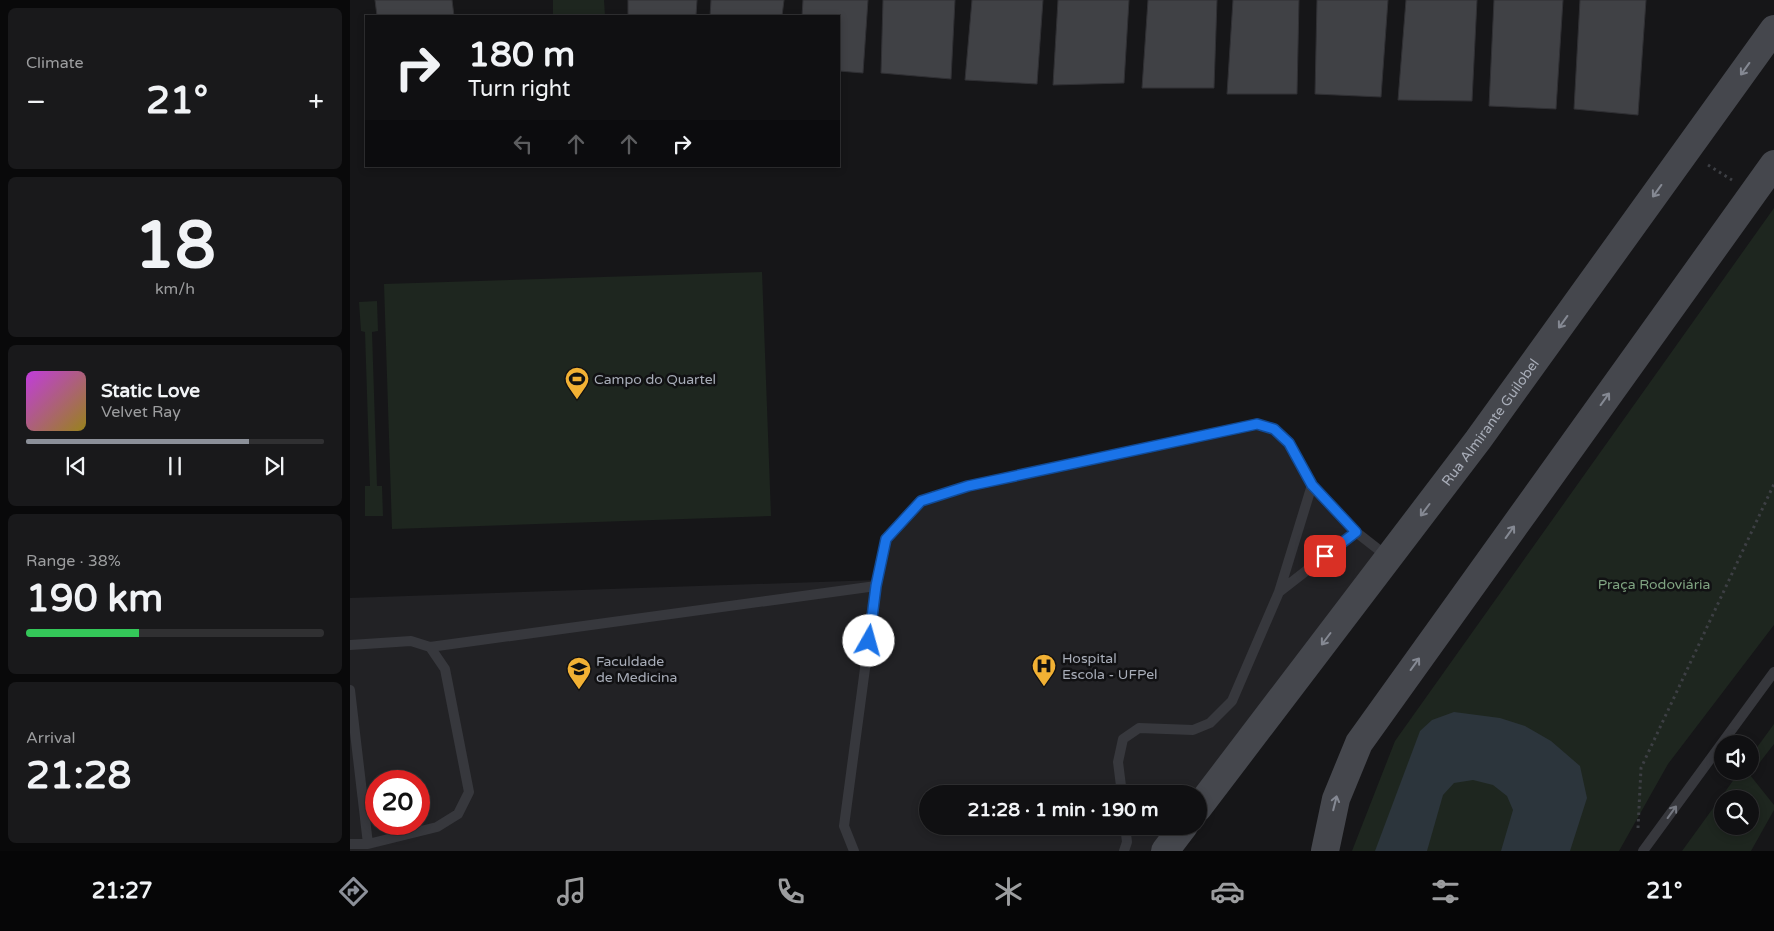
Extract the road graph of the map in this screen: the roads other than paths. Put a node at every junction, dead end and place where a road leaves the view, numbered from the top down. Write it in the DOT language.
graph roads {
  1 [pos="1774,29"];
  2 [pos="1774,164"];
  3 [pos="1312,485"];
  4 [pos="1356,532"];
  5 [pos="1388,558"];
  6 [pos="876,586"];
  7 [pos="1279,592"];
  8 [pos="350,645"];
  9 [pos="430,647"];
  10 [pos="1774,672"];
  11 [pos="350,690"];
  12 [pos="1121,785"];
  13 [pos="1207,796"];
  14 [pos="1126,835"];
  15 [pos="1177,835"];
  16 [pos="350,844"];
  17 [pos="368,844"];
  18 [pos="854,851"];
  19 [pos="1124,851"];
  20 [pos="1165,851"];
  21 [pos="1325,851"];
  22 [pos="1643,851"];
  1 -- 5 [label="main road, Rua Almirante Guilobel, one-way"];
  21 -- 2 [label="main road, one-way"];
  3 -- 4 [label="lane"];
  3 -- 6 [label="lane"];
  3 -- 7 [label="lane"];
  4 -- 5 [label="lane"];
  4 -- 7 [label="lane"];
  5 -- 13 [label="main road, Rua Almirante Guilobel, one-way"];
  6 -- 9 [label="lane"];
  6 -- 18 [label="lane"];
  7 -- 12 [label="lane"];
  8 -- 9 [label="lane"];
  9 -- 17 [label="lane"];
  22 -- 10 [label="lane, one-way"];
  11 -- 17 [label="lane"];
  14 -- 19 [label="lane"];
  15 -- 20 [label="main road"];
  16 -- 17 [label="lane"];
}
